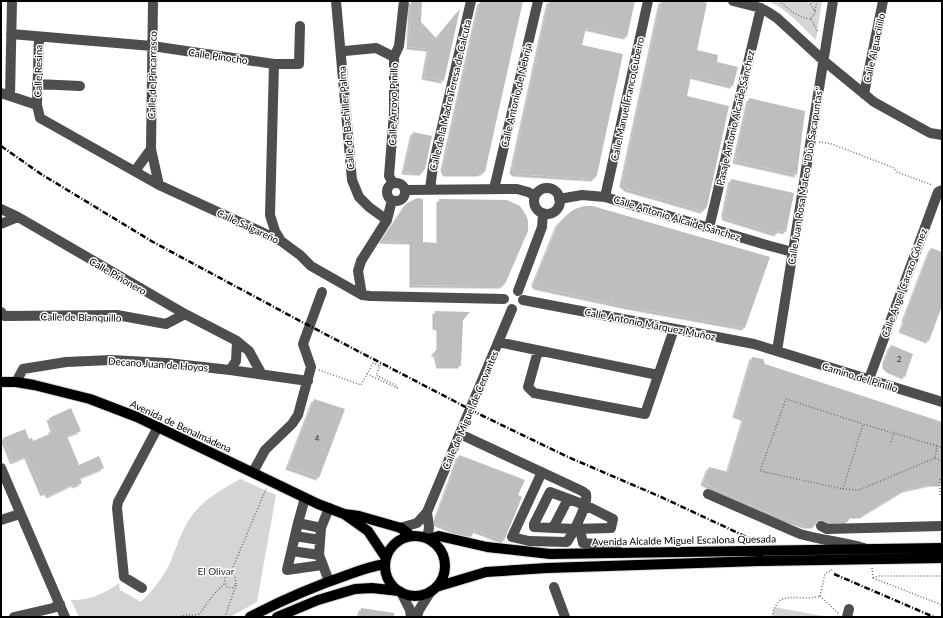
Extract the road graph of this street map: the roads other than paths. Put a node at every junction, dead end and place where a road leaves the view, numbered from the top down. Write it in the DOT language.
graph roads {
  1 [pos="12,1"];
  2 [pos="153,1"];
  3 [pos="336,1"];
  4 [pos="404,1"];
  5 [pos="472,1"];
  6 [pos="538,1"];
  7 [pos="648,1"];
  8 [pos="733,1"];
  9 [pos="833,1"];
  10 [pos="883,1"];
  11 [pos="761,8"];
  12 [pos="300,26"];
  13 [pos="11,34"];
  14 [pos="38,36"];
  15 [pos="152,46"];
  16 [pos="345,51"];
  17 [pos="394,57"];
  18 [pos="824,61"];
  19 [pos="274,64"];
  20 [pos="37,84"];
  21 [pos="80,86"];
  22 [pos="864,94"];
  23 [pos="6,95"];
  24 [pos="37,105"];
  25 [pos="942,135"];
  26 [pos="151,149"];
  27 [pos="135,171"];
  28 [pos="393,183"];
  29 [pos="158,185"];
  30 [pos="430,189"];
  31 [pos="494,189"];
  32 [pos="405,190"];
  33 [pos="940,191"];
  34 [pos="535,196"];
  35 [pos="605,197"];
  36 [pos="560,199"];
  37 [pos="392,200"];
  38 [pos="1,209"];
  39 [pos="543,213"];
  40 [pos="270,215"];
  41 [pos="18,218"];
  42 [pos="387,220"];
  43 [pos="1,224"];
  44 [pos="251,228"];
  45 [pos="709,228"];
  46 [pos="281,241"];
  47 [pos="793,252"];
  48 [pos="322,292"];
  49 [pos="362,295"];
  50 [pos="520,296"];
  51 [pos="504,299"];
  52 [pos="512,309"];
  53 [pos="1,312"];
  54 [pos="185,314"];
  55 [pos="674,329"];
  56 [pos="236,341"];
  57 [pos="498,342"];
  58 [pos="538,351"];
  59 [pos="777,351"];
  60 [pos="230,370"];
  61 [pos="261,373"];
  62 [pos="658,375"];
  63 [pos="868,380"];
  64 [pos="308,381"];
  65 [pos="7,382"];
  66 [pos="942,402"];
  67 [pos="158,427"];
  68 [pos="460,434"];
  69 [pos="1,468"];
  70 [pos="253,472"];
  71 [pos="542,472"];
  72 [pos="708,494"];
  73 [pos="305,498"];
  74 [pos="568,499"];
  75 [pos="584,505"];
  76 [pos="329,508"];
  77 [pos="427,512"];
  78 [pos="20,514"];
  79 [pos="344,514"];
  80 [pos="1,520"];
  81 [pos="298,523"];
  82 [pos="417,523"];
  83 [pos="821,526"];
  84 [pos="942,526"];
  85 [pos="321,528"];
  86 [pos="400,528"];
  87 [pos="553,528"];
  88 [pos="575,529"];
  89 [pos="295,536"];
  90 [pos="412,536"];
  91 [pos="428,538"];
  92 [pos="320,540"];
  93 [pos="942,548"];
  94 [pos="868,549"];
  95 [pos="292,551"];
  96 [pos="621,553"];
  97 [pos="319,555"];
  98 [pos="942,558"];
  99 [pos="385,561"];
  100 [pos="322,565"];
  101 [pos="329,581"];
  102 [pos="554,587"];
  103 [pos="142,588"];
  104 [pos="434,589"];
  105 [pos="400,592"];
  106 [pos="60,604"];
  107 [pos="14,617"];
  108 [pos="65,617"];
  109 [pos="250,617"];
  110 [pos="277,617"];
  111 [pos="411,617"];
  112 [pos="417,617"];
  113 [pos="565,617"];
  1 -- 13 [label="street"];
  2 -- 15 [label="street, Calle de Pincarrasco"];
  3 -- 42 [label="street, Calle de Bachiller Palma"];
  4 -- 17 [label="street, Calle Arroyo Pinillo"];
  5 -- 30 [label="street, Calle de la Madre Teresa de Calcuta"];
  6 -- 31 [label="street, Calle Antonio de Nebrija"];
  7 -- 35 [label="street, Calle Manuel Franco Cubeiro"];
  8 -- 11 [label="street, Calle Alguacilillo"];
  9 -- 18 [label="street, Calle Juan Rosa Mateo \"Dúo Sacapuntas\""];
  10 -- 22 [label="street, Calle Alguacilillo"];
  11 -- 18 [label="street, Calle Alguacilillo"];
  11 -- 45 [label="street, Pasaje Antonio Alcaide Sánchez"];
  12 -- 19 [label="street, Calle Pinocho"];
  13 -- 14 [label="street, Calle Pinocho"];
  13 -- 23 [label="street"];
  14 -- 15 [label="street, Calle Pinocho"];
  14 -- 20 [label="street, Calle Resina"];
  15 -- 19 [label="street, Calle Pinocho"];
  15 -- 26 [label="street, Calle de Pincarrasco"];
  16 -- 17 [label="street"];
  17 -- 28 [label="street, Calle Arroyo Pinillo"];
  18 -- 22 [label="street, Calle Alguacilillo"];
  18 -- 47 [label="street, Calle Juan Rosa Mateo \"Dúo Sacapuntas\""];
  19 -- 40 [label="street"];
  20 -- 21 [label="street"];
  20 -- 24 [label="street, Calle Resina"];
  22 -- 25 [label="street, Calle Alguacilillo"];
  23 -- 24 [label="street"];
  24 -- 27 [label="street, Calle Salgareño"];
  26 -- 27 [label="street"];
  26 -- 29 [label="street, Calle de Pincarrasco"];
  27 -- 29 [label="street, Calle Salgareño"];
  28 -- 32 [label="street"];
  28 -- 37 [label="street"];
  29 -- 44 [label="street, Calle Salgareño"];
  30 -- 31 [label="street"];
  30 -- 32 [label="street"];
  31 -- 34 [label="street"];
  32 -- 37 [label="street"];
  33 -- 63 [label="street, Calle Ángel Carazo Gómez"];
  34 -- 36 [label="street"];
  34 -- 39 [label="street"];
  35 -- 36 [label="street, Calle Antonio Alcaide Sánchez"];
  35 -- 45 [label="street, Calle Antonio Alcaide Sánchez"];
  36 -- 39 [label="street"];
  37 -- 42 [label="street"];
  38 -- 41 [label="street, Calle Piñonero"];
  39 -- 50 [label="street"];
  40 -- 44 [label="street"];
  40 -- 46 [label="street"];
  41 -- 43 [label="street"];
  41 -- 54 [label="street, Calle Piñonero"];
  42 -- 49 [label="street"];
  44 -- 46 [label="street, Calle Salgareño"];
  45 -- 47 [label="street, Calle Antonio Alcaide Sánchez"];
  46 -- 49 [label="street, Calle Salgareño"];
  47 -- 59 [label="street, Calle Juan Rosa Mateo \"Dúo Sacapuntas\""];
  48 -- 64 [label="street"];
  49 -- 51 [label="street, Calle Salgareño"];
  50 -- 51 [label="street"];
  50 -- 52 [label="street"];
  50 -- 55 [label="street, Calle Antonio Márquez Muñoz"];
  51 -- 52 [label="street"];
  52 -- 57 [label="street, Calle de Miguel de Cervantes"];
  53 -- 54 [label="street, Calle de Blanquillo"];
  54 -- 56 [label="street, Calle Piñonero"];
  55 -- 59 [label="street, Calle Antonio Márquez Muñoz"];
  55 -- 62 [label="street"];
  56 -- 60 [label="street"];
  56 -- 61 [label="street, Calle Piñonero"];
  57 -- 58 [label="street"];
  57 -- 68 [label="street, Calle de Miguel de Cervantes"];
  58 -- 62 [label="street"];
  58 -- 62 [label="street"];
  59 -- 63 [label="street, Camino del Pinillo"];
  60 -- 61 [label="street, Decano Juan de Hoyos"];
  60 -- 65 [label="street, Decano Juan de Hoyos"];
  61 -- 64 [label="street, Decano Juan de Hoyos"];
  63 -- 66 [label="street, Camino del Pinillo"];
  64 -- 70 [label="street"];
  65 -- 67 [label="main road, Avenida de Benalmádena"];
  67 -- 70 [label="main road, Avenida de Benalmádena"];
  67 -- 103 [label="street"];
  68 -- 71 [label="street"];
  68 -- 77 [label="street, Calle de Miguel de Cervantes"];
  69 -- 78 [label="street"];
  70 -- 73 [label="main road, Avenida de Benalmádena"];
  71 -- 75 [label="street"];
  71 -- 88 [label="street"];
  72 -- 94 [label="street"];
  73 -- 76 [label="main road, Avenida de Benalmádena"];
  73 -- 81 [label="street"];
  74 -- 75 [label="street"];
  74 -- 87 [label="street"];
  74 -- 87 [label="street"];
  75 -- 88 [label="street"];
  75 -- 88 [label="street"];
  76 -- 79 [label="main road, Avenida de Benalmádena"];
  76 -- 85 [label="street"];
  77 -- 82 [label="street"];
  77 -- 91 [label="street"];
  78 -- 80 [label="street"];
  78 -- 106 [label="street"];
  79 -- 86 [label="main road, Avenida de Benalmádena"];
  79 -- 99 [label="main road, Avenida de Benalmádena"];
  81 -- 85 [label="street"];
  81 -- 89 [label="street"];
  82 -- 86 [label="street"];
  82 -- 90 [label="street"];
  83 -- 84 [label="street"];
  85 -- 92 [label="street"];
  86 -- 90 [label="main road, Avenida de Benalmádena"];
  87 -- 88 [label="street"];
  88 -- 96 [label="street"];
  89 -- 92 [label="street"];
  89 -- 95 [label="street"];
  90 -- 91 [label="main road"];
  90 -- 99 [label="main road"];
  91 -- 96 [label="main road, Avenida Alcalde Miguel Escalona Quesada"];
  91 -- 104 [label="main road"];
  92 -- 97 [label="street"];
  93 -- 94 [label="main road, Avenida Alcalde Miguel Escalona Quesada"];
  94 -- 96 [label="main road, Avenida Alcalde Miguel Escalona Quesada"];
  95 -- 97 [label="street"];
  95 -- 100 [label="street"];
  97 -- 100 [label="street"];
  98 -- 104 [label="main road"];
  99 -- 101 [label="main road"];
  99 -- 105 [label="main road"];
  100 -- 101 [label="street"];
  101 -- 109 [label="main road"];
  102 -- 113 [label="street"];
  104 -- 105 [label="main road"];
  104 -- 112 [label="street"];
  105 -- 110 [label="main road"];
  105 -- 111 [label="street"];
  106 -- 107 [label="street"];
  106 -- 108 [label="street"];
}
